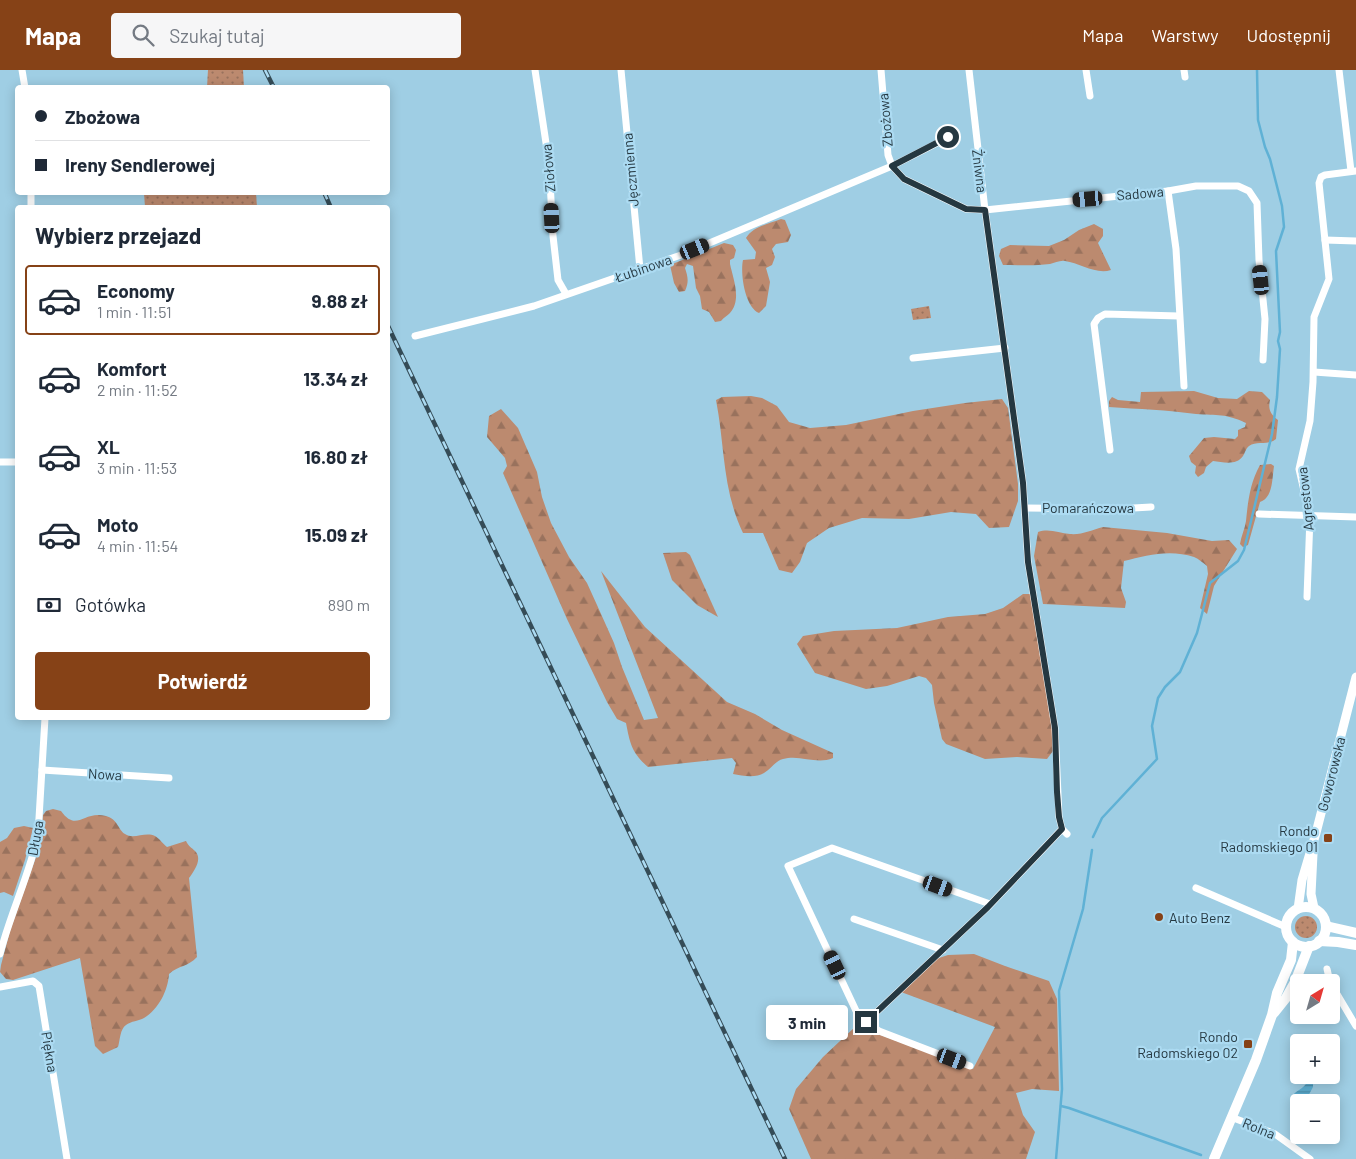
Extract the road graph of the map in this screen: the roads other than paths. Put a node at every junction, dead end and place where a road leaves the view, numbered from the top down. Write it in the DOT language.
graph roads {
  1 [pos="22,70"];
  2 [pos="535,70"];
  3 [pos="621,70"];
  4 [pos="881,70"];
  5 [pos="969,70"];
  6 [pos="1086,70"];
  7 [pos="1339,70"];
  8 [pos="24,85"];
  9 [pos="1090,96"];
  10 [pos="948,137"];
  11 [pos="892,166"];
  12 [pos="1353,171"];
  13 [pos="1168,191"];
  14 [pos="985,210"];
  15 [pos="1325,240"];
  16 [pos="1356,241"];
  17 [pos="640,269"];
  18 [pos="566,294"];
  19 [pos="1179,316"];
  20 [pos="415,336"];
  21 [pos="1005,348"];
  22 [pos="913,358"];
  23 [pos="1264,360"];
  24 [pos="1314,372"];
  25 [pos="1356,375"];
  26 [pos="1184,386"];
  27 [pos="1110,450"];
  28 [pos="0,462"];
  29 [pos="15,462"];
  30 [pos="1026,508"];
  31 [pos="1151,508"];
  32 [pos="1259,514"];
  33 [pos="1310,517"];
  34 [pos="1356,517"];
  35 [pos="1307,597"];
  36 [pos="1356,677"];
  37 [pos="46,720"];
  38 [pos="42,770"];
  39 [pos="169,778"];
  40 [pos="1314,843"];
  41 [pos="1196,888"];
  42 [pos="990,904"];
  43 [pos="1298,908"];
  44 [pos="1314,908"];
  45 [pos="854,919"];
  46 [pos="1326,926"];
  47 [pos="1286,927"];
  48 [pos="1356,933"];
  49 [pos="1319,941"];
  50 [pos="1293,942"];
  51 [pos="1356,945"];
  52 [pos="1309,946"];
  53 [pos="943,950"];
  54 [pos="0,954"];
  55 [pos="1327,969"];
  56 [pos="1328,974"];
  57 [pos="0,987"];
  58 [pos="1340,999"];
  59 [pos="1272,1015"];
  60 [pos="866,1022"];
  61 [pos="1356,1026"];
  62 [pos="970,1066"];
  63 [pos="1231,1117"];
  64 [pos="67,1159"];
  65 [pos="1214,1159"];
  66 [pos="1310,1159"];
  1 -- 8 [label="street"];
  2 -- 18 [label="street, Ziołowa"];
  3 -- 17 [label="street, Jęczmienna"];
  4 -- 11 [label="street, Zbożowa"];
  5 -- 14 [label="street, Żniwna"];
  6 -- 9 [label="street"];
  7 -- 12 [label="street"];
  10 -- 11 [label="street, Zbożowa"];
  11 -- 14 [label="street, Sadowa"];
  11 -- 17 [label="street, Łubinowa"];
  12 -- 15 [label="street, Agrestowa"];
  13 -- 14 [label="street, Sadowa"];
  13 -- 19 [label="street"];
  13 -- 23 [label="street, Sadowa"];
  14 -- 21 [label="street, Żniwna"];
  15 -- 16 [label="street"];
  15 -- 24 [label="street, Agrestowa"];
  17 -- 18 [label="street, Łubinowa"];
  18 -- 20 [label="street, Łubinowa"];
  19 -- 26 [label="street"];
  19 -- 27 [label="street"];
  21 -- 22 [label="street"];
  21 -- 30 [label="street, Żniwna"];
  24 -- 25 [label="street"];
  24 -- 33 [label="street, Agrestowa"];
  28 -- 29 [label="street"];
  30 -- 31 [label="street, Pomarańczowa"];
  30 -- 42 [label="street, Żniwna"];
  32 -- 33 [label="street"];
  33 -- 34 [label="street"];
  33 -- 35 [label="street, Agrestowa"];
  36 -- 40 [label="street, Goworowska"];
  37 -- 38 [label="street, Długa"];
  38 -- 39 [label="street, Nowa"];
  38 -- 54 [label="street, Długa"];
  40 -- 43 [label="street, Goworowska"];
  40 -- 44 [label="street, Goworowska"];
  41 -- 47 [label="street"];
  42 -- 53 [label="street"];
  42 -- 60 [label="street"];
  43 -- 44 [label="main road"];
  43 -- 47 [label="main road"];
  44 -- 46 [label="main road"];
  45 -- 53 [label="street"];
  46 -- 48 [label="main road"];
  46 -- 49 [label="main road"];
  47 -- 50 [label="main road"];
  49 -- 51 [label="main road"];
  49 -- 52 [label="main road"];
  50 -- 52 [label="main road"];
  50 -- 59 [label="main road"];
  52 -- 59 [label="main road"];
  53 -- 60 [label="street"];
  55 -- 56 [label="street"];
  57 -- 64 [label="street, Piękna"];
  58 -- 61 [label="street"];
  59 -- 63 [label="main road"];
  60 -- 62 [label="street"];
  63 -- 65 [label="main road"];
  63 -- 66 [label="street, Rolna"];
}
